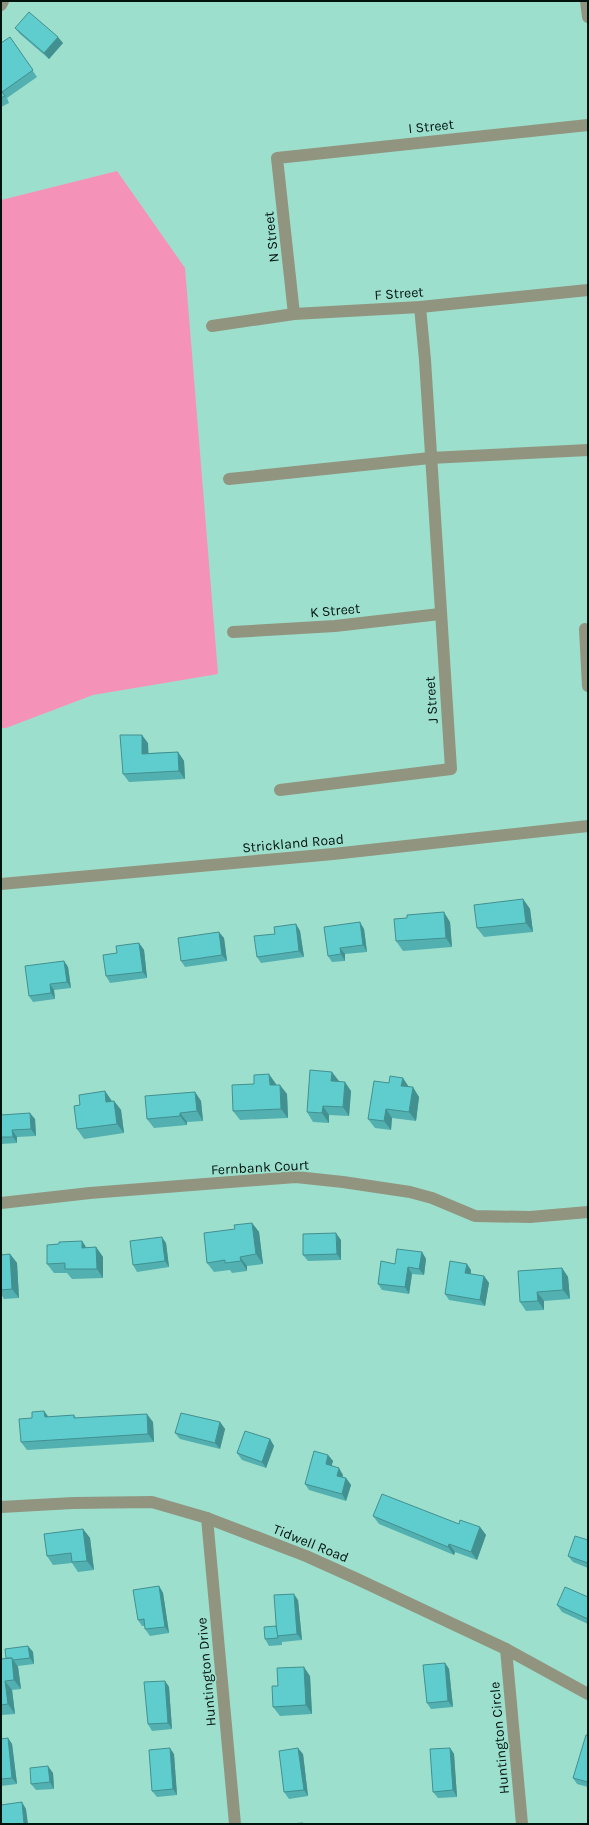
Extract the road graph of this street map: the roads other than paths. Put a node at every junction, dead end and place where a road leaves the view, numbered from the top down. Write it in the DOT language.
graph roads {
  1 [pos="3,1"];
  2 [pos="586,1"];
  3 [pos="1,5"];
  4 [pos="588,18"];
  5 [pos="588,125"];
  6 [pos="277,158"];
  7 [pos="588,290"];
  8 [pos="420,307"];
  9 [pos="294,314"];
  10 [pos="212,326"];
  11 [pos="588,450"];
  12 [pos="430,458"];
  13 [pos="229,479"];
  14 [pos="440,614"];
  15 [pos="585,630"];
  16 [pos="233,632"];
  17 [pos="588,686"];
  18 [pos="280,790"];
  19 [pos="588,826"];
  20 [pos="1,884"];
  21 [pos="1,1203"];
  22 [pos="588,1212"];
  23 [pos="1,1507"];
  24 [pos="207,1518"];
  25 [pos="506,1649"];
  26 [pos="588,1694"];
  27 [pos="236,1824"];
  28 [pos="522,1824"];
  1 -- 3 [label="street"];
  2 -- 4 [label="street"];
  5 -- 6 [label="street, I Street"];
  6 -- 9 [label="street, N Street"];
  7 -- 8 [label="street, F Street"];
  8 -- 9 [label="street, F Street"];
  8 -- 12 [label="street"];
  9 -- 10 [label="street, F Street"];
  11 -- 12 [label="street"];
  12 -- 13 [label="street"];
  12 -- 14 [label="street, J Street"];
  14 -- 16 [label="street, K Street"];
  14 -- 18 [label="street, J Street"];
  15 -- 17 [label="street"];
  19 -- 20 [label="street, Strickland Road"];
  21 -- 22 [label="street, Fernbank Court"];
  23 -- 24 [label="street, Tidwell Road"];
  24 -- 25 [label="street, Tidwell Road"];
  24 -- 27 [label="street, Huntington Drive"];
  25 -- 26 [label="street, Tidwell Road"];
  25 -- 28 [label="street, Huntington Circle"];
}
